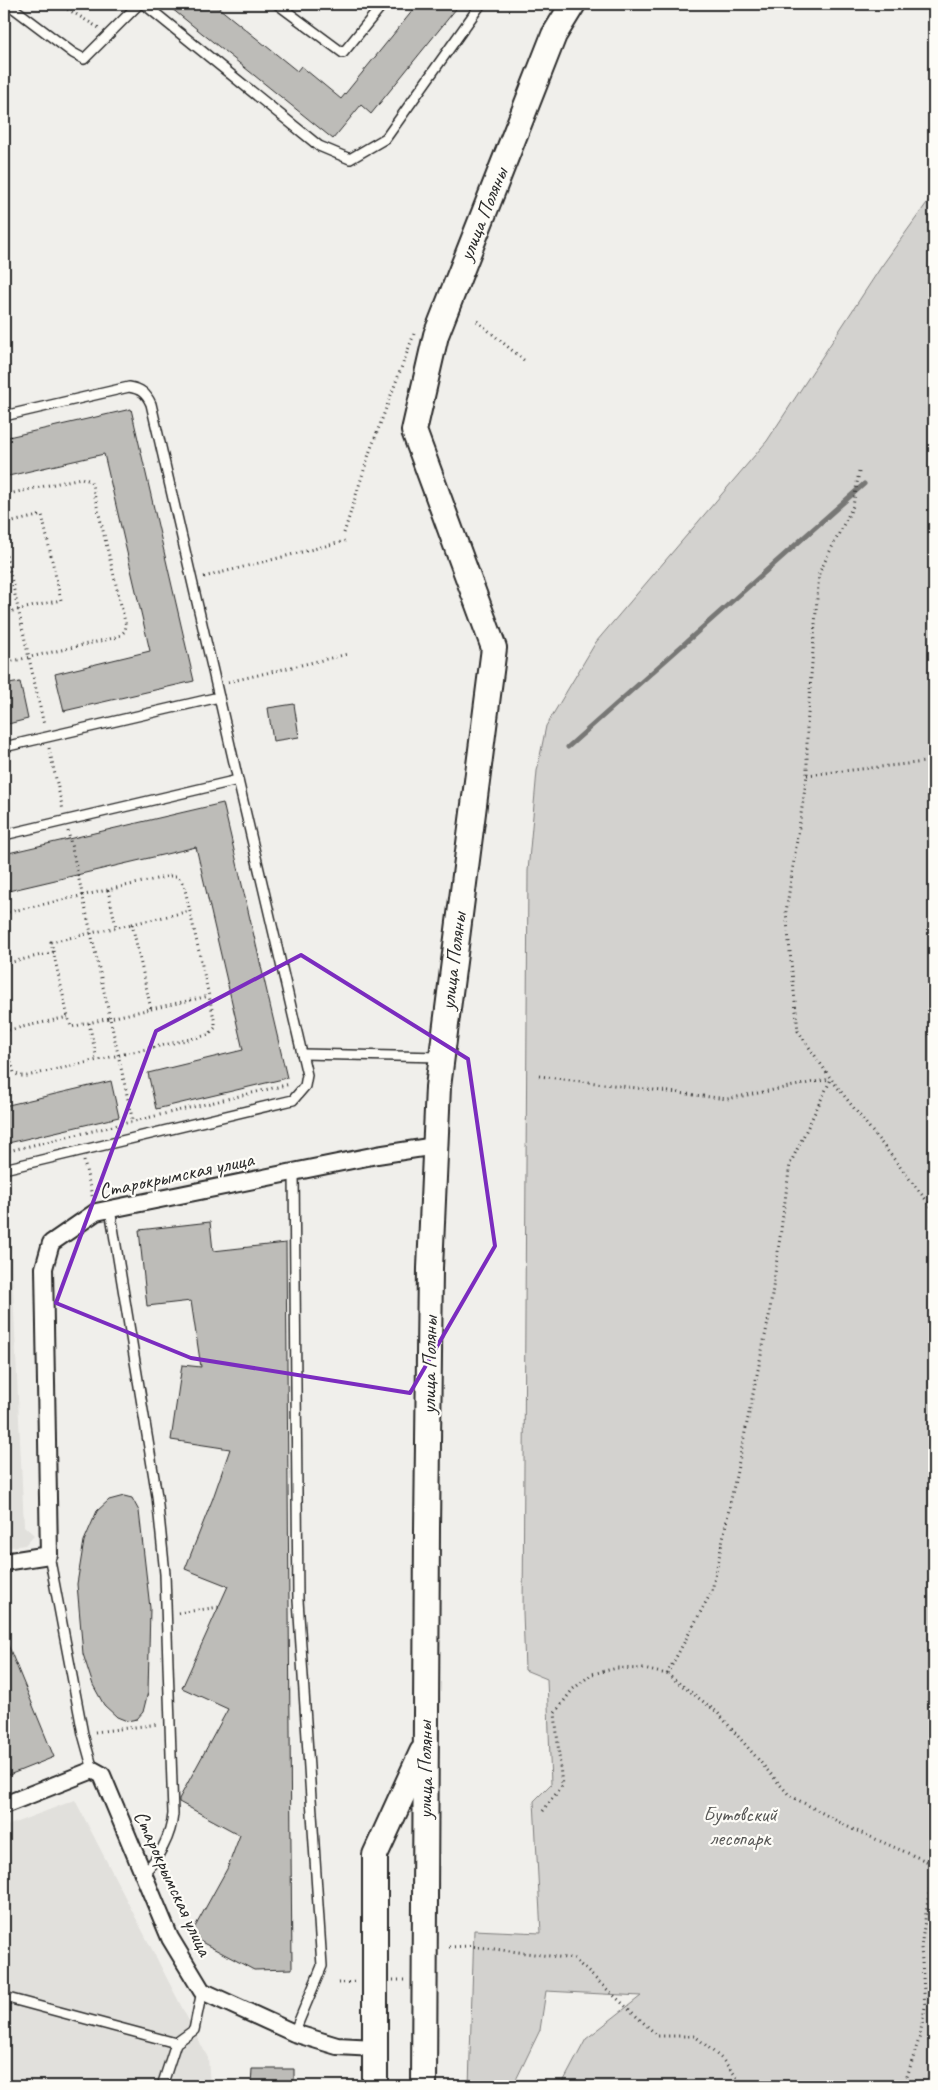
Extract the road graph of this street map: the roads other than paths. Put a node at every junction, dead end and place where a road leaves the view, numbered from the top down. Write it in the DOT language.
graph roads {
  1 [pos="8,4"];
  2 [pos="139,4"];
  3 [pos="144,4"];
  4 [pos="277,4"];
  5 [pos="383,4"];
  6 [pos="481,4"];
  7 [pos="573,4"];
  8 [pos="4,416"];
  9 [pos="219,697"];
  10 [pos="4,747"];
  11 [pos="238,780"];
  12 [pos="4,835"];
  13 [pos="302,1054"];
  14 [pos="441,1058"];
  15 [pos="436,1146"];
  16 [pos="4,1169"];
  17 [pos="294,1172"];
  18 [pos="110,1209"];
  19 [pos="49,1554"];
  20 [pos="4,1562"];
  21 [pos="424,1745"];
  22 [pos="94,1770"];
  23 [pos="4,1805"];
  24 [pos="143,1874"];
  25 [pos="202,1991"];
  26 [pos="4,1997"];
  27 [pos="294,2033"];
  28 [pos="176,2043"];
  29 [pos="375,2048"];
  30 [pos="162,2086"];
  31 [pos="375,2086"];
  32 [pos="424,2086"];
  1 -- 2 [label="lane"];
  3 -- 6 [label="lane"];
  4 -- 5 [label="lane"];
  7 -- 14 [label="main road, улица Поляны"];
  8 -- 9 [label="lane"];
  9 -- 10 [label="lane"];
  9 -- 11 [label="lane"];
  11 -- 12 [label="lane"];
  11 -- 13 [label="lane"];
  13 -- 14 [label="lane"];
  13 -- 16 [label="lane"];
  14 -- 15 [label="main road, улица Поляны"];
  15 -- 17 [label="street, Старокрымская улица"];
  15 -- 21 [label="main road, улица Поляны"];
  17 -- 18 [label="street, Старокрымская улица"];
  17 -- 27 [label="lane"];
  18 -- 19 [label="street, Старокрымская улица"];
  18 -- 24 [label="lane"];
  19 -- 20 [label="street"];
  19 -- 22 [label="lane"];
  21 -- 29 [label="main road"];
  21 -- 32 [label="main road, улица Поляны"];
  22 -- 23 [label="street"];
  22 -- 24 [label="street, Старокрымская улица"];
  24 -- 25 [label="street, Старокрымская улица"];
  25 -- 27 [label="street, Старокрымская улица"];
  25 -- 28 [label="lane"];
  26 -- 28 [label="lane"];
  27 -- 29 [label="street, Старокрымская улица"];
  28 -- 30 [label="lane"];
  29 -- 31 [label="main road"];
}
